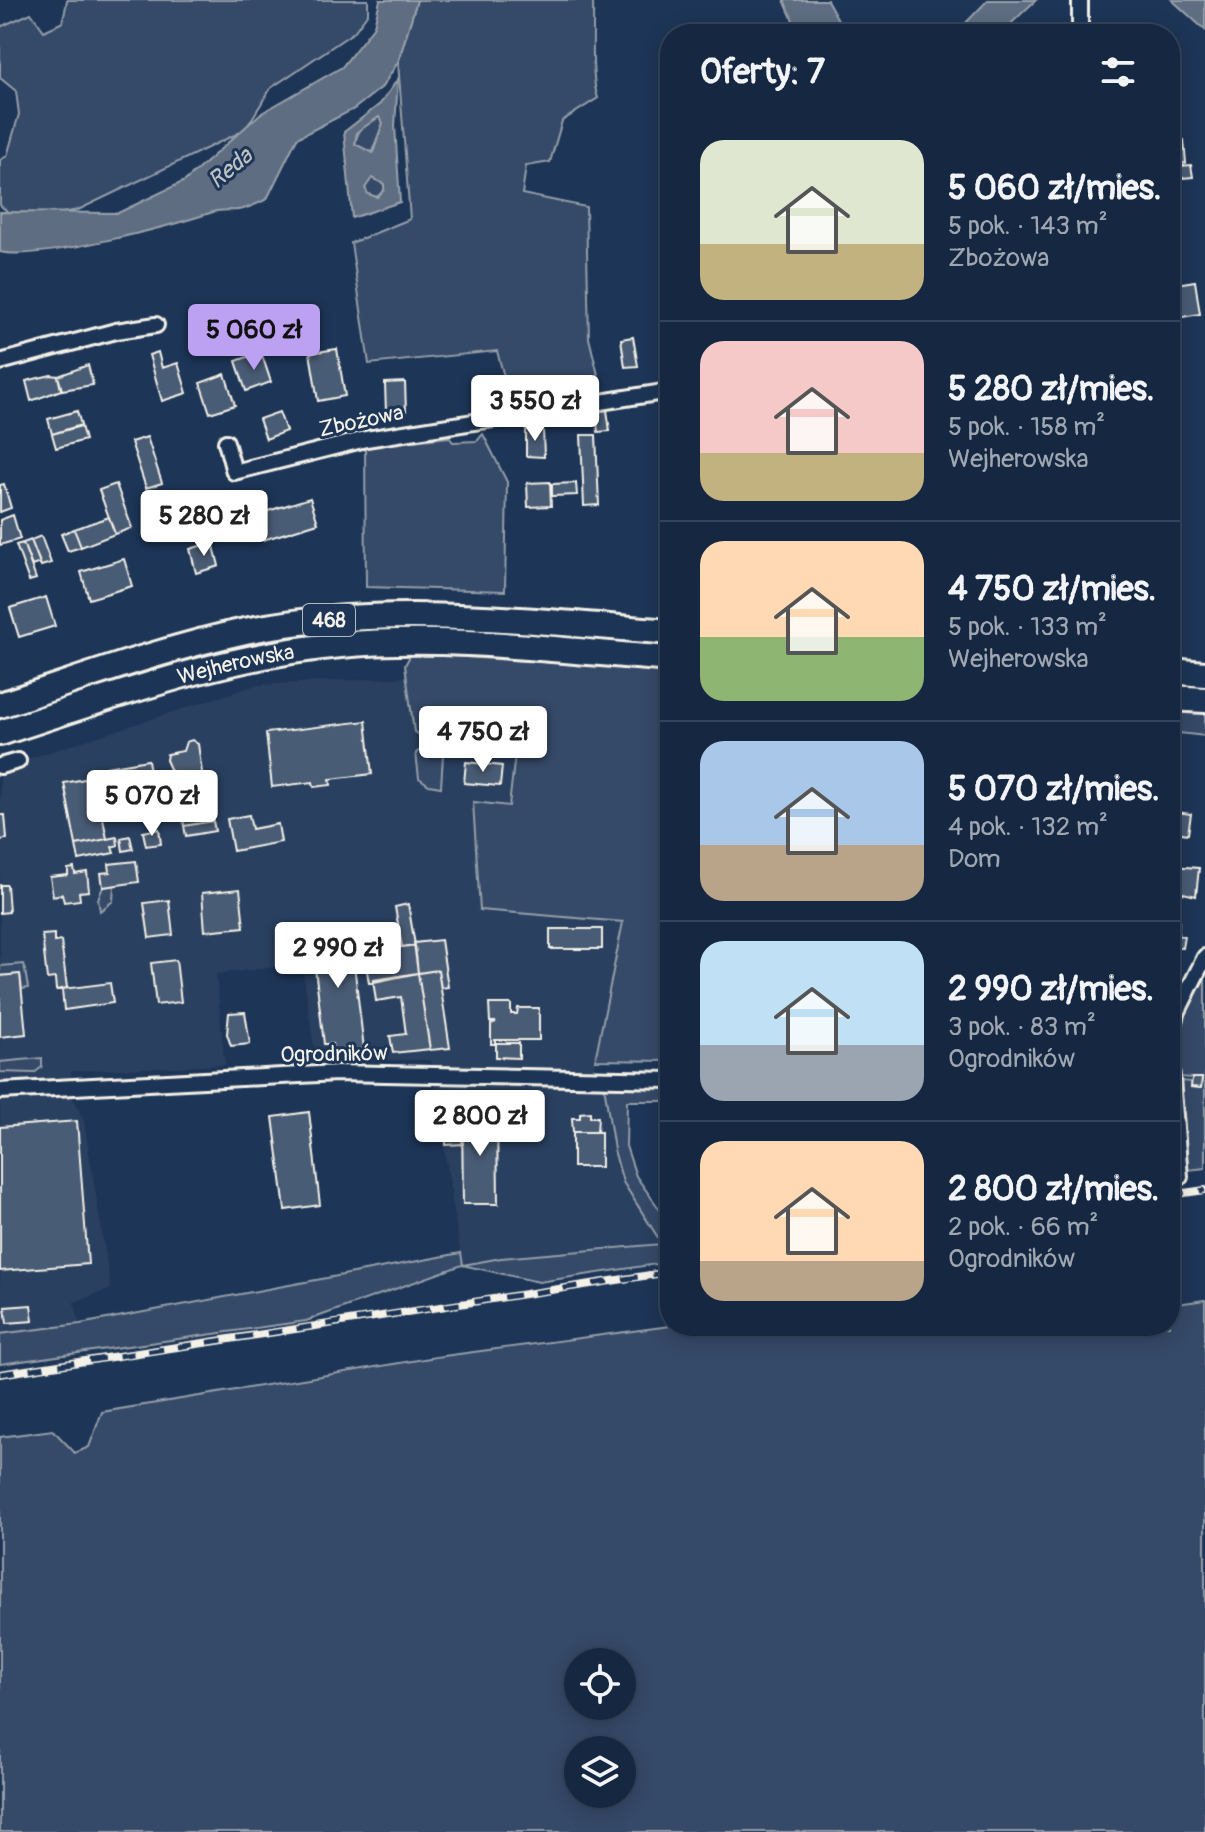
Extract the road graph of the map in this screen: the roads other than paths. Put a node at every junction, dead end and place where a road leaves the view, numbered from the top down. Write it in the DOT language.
graph roads {
  1 [pos="1080,0"];
  2 [pos="1080,24"];
  3 [pos="156,325"];
  4 [pos="0,362"];
  5 [pos="660,393"];
  6 [pos="226,442"];
  7 [pos="660,631"];
  8 [pos="660,658"];
  9 [pos="1180,672"];
  10 [pos="1205,674"];
  11 [pos="1180,699"];
  12 [pos="1205,700"];
  13 [pos="0,705"];
  14 [pos="0,733"];
  15 [pos="18,761"];
  16 [pos="0,766"];
  17 [pos="1205,957"];
  18 [pos="1180,1007"];
  19 [pos="660,1080"];
  20 [pos="0,1091"];
  1 -- 2 [label="street"];
  3 -- 4 [label="street"];
  5 -- 6 [label="street, Zbożowa"];
  7 -- 13 [label="main road, Wejherowska / 468"];
  8 -- 14 [label="main road, Wejherowska / 468"];
  9 -- 10 [label="main road"];
  11 -- 12 [label="main road"];
  15 -- 16 [label="street"];
  17 -- 18 [label="street"];
  19 -- 20 [label="street, Ogrodników"];
}
